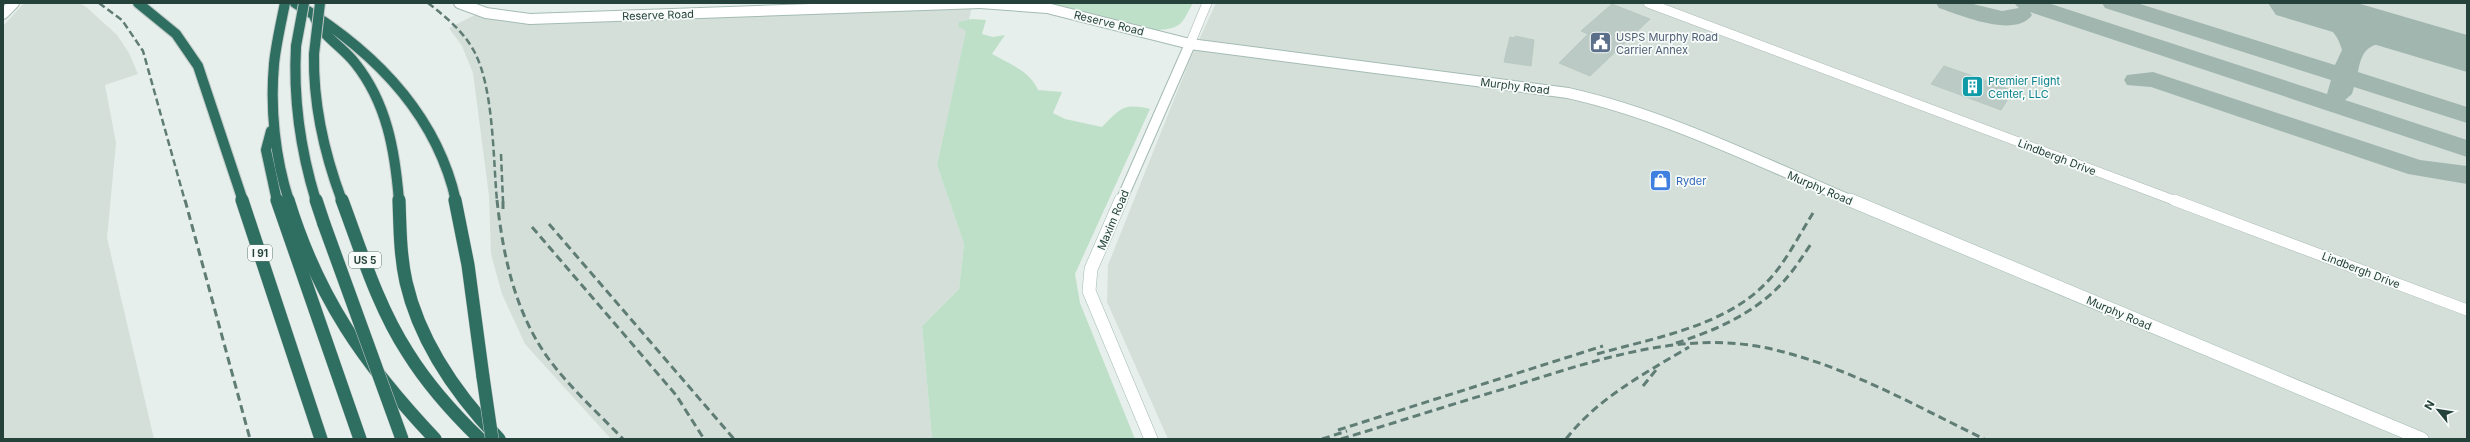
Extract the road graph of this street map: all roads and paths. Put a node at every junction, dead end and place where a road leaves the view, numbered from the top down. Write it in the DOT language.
graph roads {
  1 [pos="14,3"];
  2 [pos="138,3"];
  3 [pos="286,3"];
  4 [pos="320,3"];
  5 [pos="459,3"];
  6 [pos="980,3"];
  7 [pos="1207,3"];
  8 [pos="1648,3"];
  9 [pos="299,4"];
  10 [pos="3,14"];
  11 [pos="315,15"];
  12 [pos="1190,44"];
  13 [pos="273,122"];
  14 [pos="2467,310"];
  15 [pos="322,439"];
  16 [pos="360,439"];
  17 [pos="402,439"];
  18 [pos="435,439"];
  19 [pos="480,439"];
  20 [pos="492,439"];
  21 [pos="499,439"];
  22 [pos="1151,439"];
  23 [pos="2422,439"];
  1 -- 10 [label="street"];
  2 -- 15 [label="highway, I 91"];
  3 -- 13 [label="highway"];
  4 -- 19 [label="highway, US 5, bridge"];
  5 -- 6 [label="street, Reserve Road"];
  6 -- 12 [label="street, Reserve Road"];
  7 -- 12 [label="street, Maxim Road"];
  8 -- 14 [label="street, Lindbergh Drive"];
  9 -- 11 [label="highway"];
  9 -- 17 [label="highway, bridge"];
  11 -- 20 [label="highway, bridge"];
  11 -- 21 [label="highway, bridge"];
  12 -- 22 [label="street, Maxim Road"];
  12 -- 23 [label="street, Murphy Road"];
  13 -- 16 [label="highway"];
  13 -- 18 [label="highway"];
}
